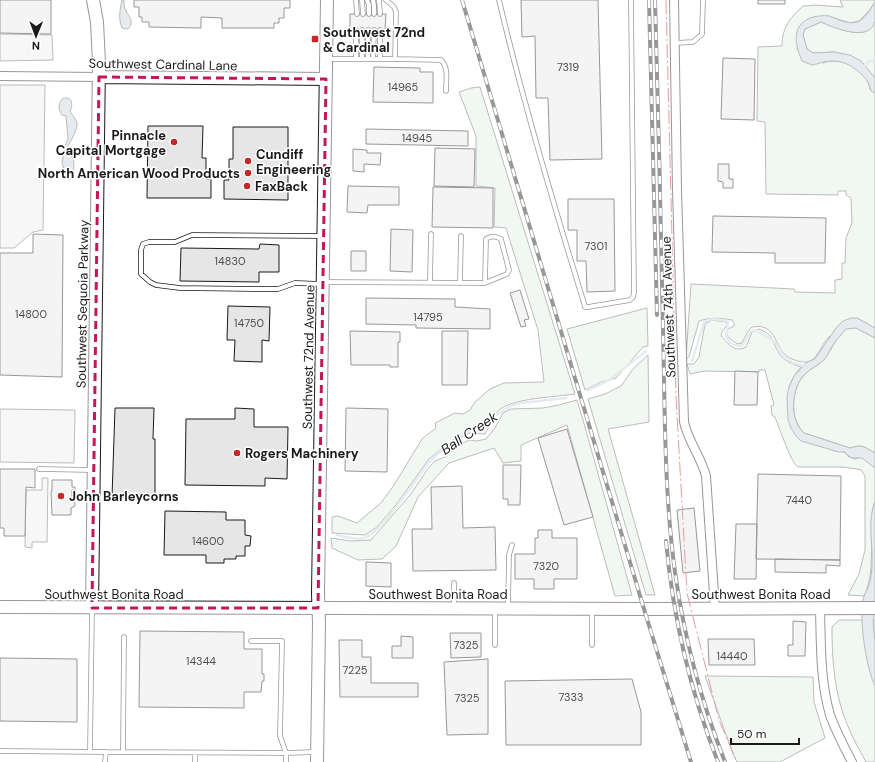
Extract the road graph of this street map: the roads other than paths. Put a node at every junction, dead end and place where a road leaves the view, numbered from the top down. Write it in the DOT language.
graph roads {
  1 [pos="93,0"];
  2 [pos="327,0"];
  3 [pos="356,0"];
  4 [pos="362,0"];
  5 [pos="367,0"];
  6 [pos="373,0"];
  7 [pos="379,0"];
  8 [pos="386,0"];
  9 [pos="499,0"];
  10 [pos="631,0"];
  11 [pos="674,0"];
  12 [pos="703,0"];
  13 [pos="357,14"];
  14 [pos="363,14"];
  15 [pos="369,14"];
  16 [pos="374,14"];
  17 [pos="380,14"];
  18 [pos="356,30"];
  19 [pos="362,30"];
  20 [pos="368,30"];
  21 [pos="374,30"];
  22 [pos="380,30"];
  23 [pos="674,43"];
  24 [pos="326,59"];
  25 [pos="356,59"];
  26 [pos="362,59"];
  27 [pos="368,59"];
  28 [pos="373,59"];
  29 [pos="380,59"];
  30 [pos="395,59"];
  31 [pos="0,76"];
  32 [pos="99,77"];
  33 [pos="326,79"];
  34 [pos="446,91"];
  35 [pos="431,234"];
  36 [pos="323,236"];
  37 [pos="461,236"];
  38 [pos="430,282"];
  39 [pos="323,283"];
  40 [pos="460,283"];
  41 [pos="485,283"];
  42 [pos="39,469"];
  43 [pos="94,470"];
  44 [pos="512,545"];
  45 [pos="454,583"];
  46 [pos="0,607"];
  47 [pos="92,608"];
  48 [pos="318,608"];
  49 [pos="454,608"];
  50 [pos="495,608"];
  51 [pos="508,608"];
  52 [pos="592,608"];
  53 [pos="716,608"];
  54 [pos="820,608"];
  55 [pos="875,608"];
  56 [pos="124,637"];
  57 [pos="251,640"];
  58 [pos="592,644"];
  59 [pos="496,645"];
  60 [pos="0,751"];
  61 [pos="90,752"];
  62 [pos="106,752"];
  63 [pos="123,752"];
  64 [pos="195,752"];
  65 [pos="286,753"];
  66 [pos="317,757"];
  67 [pos="106,762"];
  68 [pos="195,762"];
  69 [pos="286,762"];
  70 [pos="852,762"];
  1 -- 32 [label="main road, Southwest Sequoia Parkway"];
  2 -- 24 [label="main road, Southwest 72nd Avenue"];
  3 -- 13 [label="lane"];
  4 -- 14 [label="lane"];
  5 -- 15 [label="lane"];
  6 -- 16 [label="lane"];
  7 -- 17 [label="lane"];
  8 -- 30 [label="lane"];
  9 -- 10 [label="lane"];
  11 -- 23 [label="street, Southwest 74th Avenue"];
  12 -- 23 [label="lane"];
  18 -- 25 [label="lane"];
  19 -- 26 [label="lane"];
  20 -- 27 [label="lane"];
  21 -- 28 [label="lane"];
  22 -- 29 [label="lane"];
  23 -- 53 [label="street, Southwest 74th Avenue"];
  24 -- 25 [label="lane"];
  24 -- 33 [label="main road, Southwest 72nd Avenue"];
  25 -- 26 [label="lane"];
  26 -- 27 [label="lane"];
  27 -- 28 [label="lane"];
  28 -- 29 [label="lane"];
  29 -- 30 [label="lane"];
  30 -- 34 [label="lane"];
  31 -- 32 [label="street, Southwest Cardinal Lane"];
  32 -- 33 [label="main road, Southwest Cardinal Lane"];
  32 -- 43 [label="main road, Southwest Sequoia Parkway"];
  33 -- 36 [label="main road, Southwest 72nd Avenue"];
  35 -- 38 [label="lane"];
  36 -- 39 [label="main road, Southwest 72nd Avenue"];
  36 -- 39 [label="lane"];
  37 -- 40 [label="lane"];
  38 -- 39 [label="lane"];
  38 -- 40 [label="lane"];
  39 -- 48 [label="main road, Southwest 72nd Avenue"];
  40 -- 41 [label="lane"];
  41 -- 41 [label="lane"];
  42 -- 43 [label="lane"];
  43 -- 47 [label="main road, Southwest Sequoia Parkway"];
  44 -- 51 [label="lane"];
  45 -- 49 [label="lane"];
  46 -- 47 [label="main road, Southwest Bonita Road"];
  47 -- 48 [label="main road, Southwest Bonita Road"];
  47 -- 61 [label="lane"];
  48 -- 49 [label="main road, Southwest Bonita Road"];
  48 -- 66 [label="main road, Southwest 72nd Avenue"];
  49 -- 50 [label="main road, Southwest Bonita Road"];
  50 -- 51 [label="main road, Southwest Bonita Road"];
  50 -- 59 [label="lane"];
  51 -- 52 [label="main road, Southwest Bonita Road"];
  52 -- 53 [label="main road, Southwest Bonita Road"];
  52 -- 58 [label="lane"];
  53 -- 54 [label="main road, Southwest Bonita Road"];
  54 -- 55 [label="main road, Southwest Bonita Road"];
  54 -- 70 [label="street"];
  56 -- 63 [label="lane"];
  57 -- 65 [label="lane"];
  60 -- 61 [label="lane"];
  61 -- 62 [label="lane"];
  62 -- 63 [label="lane"];
  62 -- 67 [label="lane"];
  63 -- 64 [label="lane"];
  64 -- 65 [label="lane"];
  64 -- 68 [label="lane"];
  65 -- 66 [label="lane"];
  65 -- 69 [label="lane"];
}
